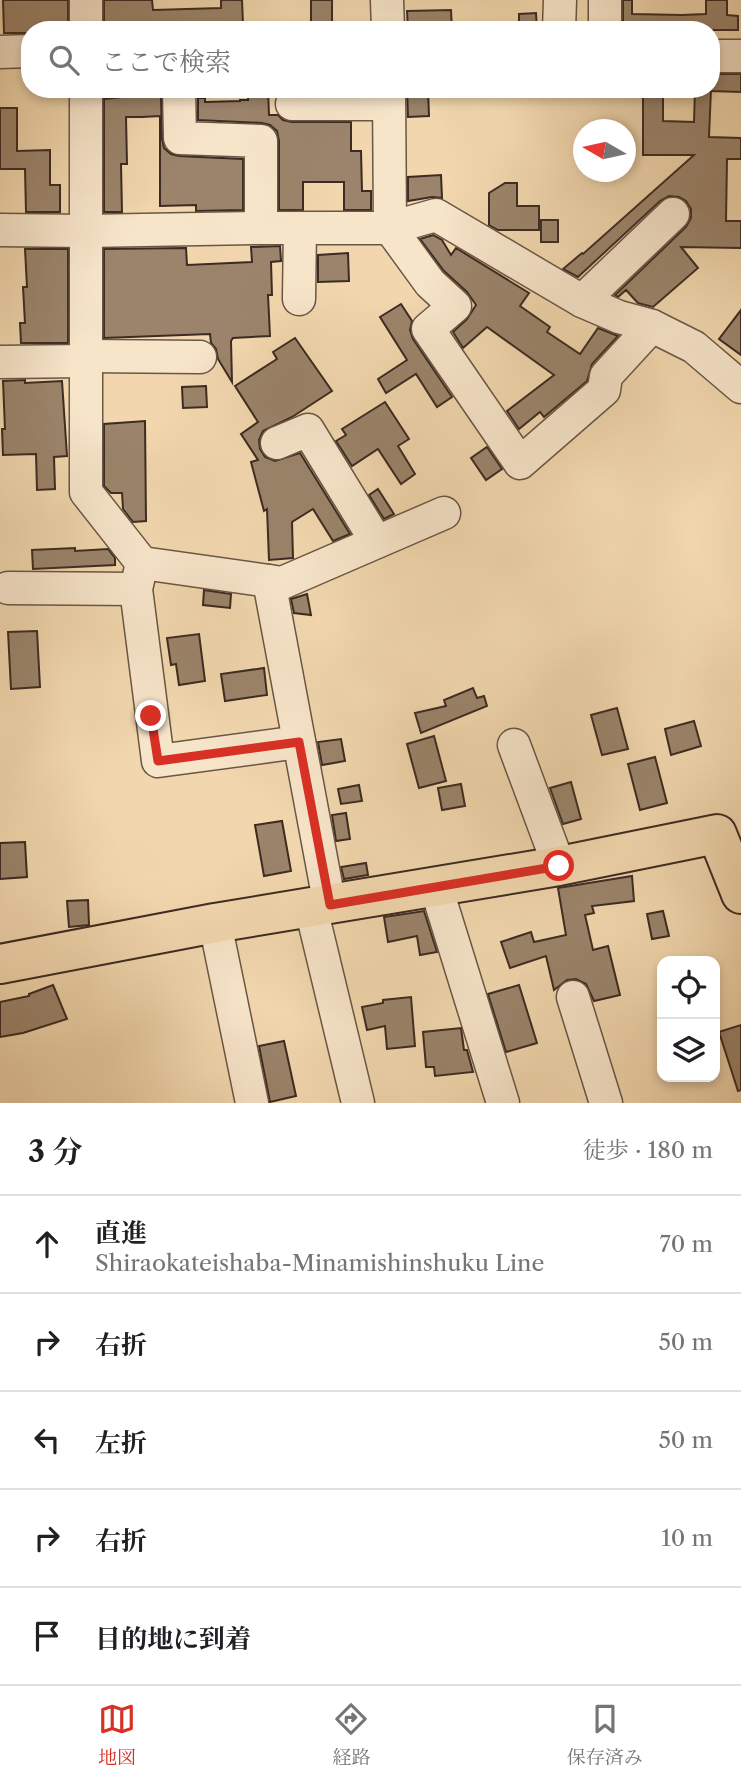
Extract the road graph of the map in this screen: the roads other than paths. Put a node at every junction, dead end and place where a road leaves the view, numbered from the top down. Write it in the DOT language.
graph roads {
  1 [pos="86,0"];
  2 [pos="387,0"];
  3 [pos="560,0"];
  4 [pos="605,0"];
  5 [pos="86,21"];
  6 [pos="388,21"];
  7 [pos="559,21"];
  8 [pos="605,21"];
  9 [pos="21,51"];
  10 [pos="0,52"];
  11 [pos="720,56"];
  12 [pos="741,56"];
  13 [pos="86,98"];
  14 [pos="178,98"];
  15 [pos="375,98"];
  16 [pos="389,98"];
  17 [pos="292,104"];
  18 [pos="673,214"];
  19 [pos="261,228"];
  20 [pos="300,228"];
  21 [pos="390,228"];
  22 [pos="0,230"];
  23 [pos="86,232"];
  24 [pos="299,299"];
  25 [pos="582,301"];
  26 [pos="652,326"];
  27 [pos="200,357"];
  28 [pos="85,359"];
  29 [pos="0,362"];
  30 [pos="741,387"];
  31 [pos="277,443"];
  32 [pos="444,513"];
  33 [pos="376,541"];
  34 [pos="139,576"];
  35 [pos="269,581"];
  36 [pos="8,588"];
  37 [pos="299,742"];
  38 [pos="514,746"];
  39 [pos="729,831"];
  40 [pos="559,866"];
  41 [pos="436,887"];
  42 [pos="741,894"];
  43 [pos="320,907"];
  44 [pos="215,923"];
  45 [pos="0,964"];
  46 [pos="573,997"];
  47 [pos="243,1102"];
  48 [pos="358,1103"];
  49 [pos="503,1103"];
  50 [pos="606,1103"];
  1 -- 5 [label="street"];
  2 -- 6 [label="street"];
  3 -- 7 [label="street"];
  4 -- 8 [label="street"];
  9 -- 10 [label="street"];
  11 -- 12 [label="street"];
  13 -- 23 [label="street"];
  14 -- 19 [label="street"];
  15 -- 17 [label="street"];
  16 -- 21 [label="street"];
  18 -- 25 [label="street"];
  19 -- 20 [label="street"];
  19 -- 23 [label="street"];
  20 -- 21 [label="street"];
  20 -- 24 [label="street"];
  21 -- 25 [label="street"];
  21 -- 26 [label="street"];
  22 -- 23 [label="street"];
  23 -- 28 [label="street"];
  25 -- 26 [label="street"];
  26 -- 30 [label="street"];
  27 -- 28 [label="street"];
  28 -- 29 [label="street"];
  28 -- 34 [label="street"];
  31 -- 33 [label="street"];
  32 -- 33 [label="street"];
  33 -- 35 [label="street"];
  34 -- 35 [label="street"];
  34 -- 36 [label="street"];
  34 -- 37 [label="street"];
  35 -- 37 [label="street"];
  37 -- 43 [label="street"];
  38 -- 40 [label="street"];
  39 -- 40 [label="main road"];
  39 -- 42 [label="main road"];
  40 -- 41 [label="main road"];
  41 -- 43 [label="main road"];
  41 -- 49 [label="street"];
  43 -- 44 [label="main road"];
  43 -- 48 [label="street"];
  44 -- 45 [label="main road"];
  44 -- 47 [label="street"];
  46 -- 50 [label="street"];
}
